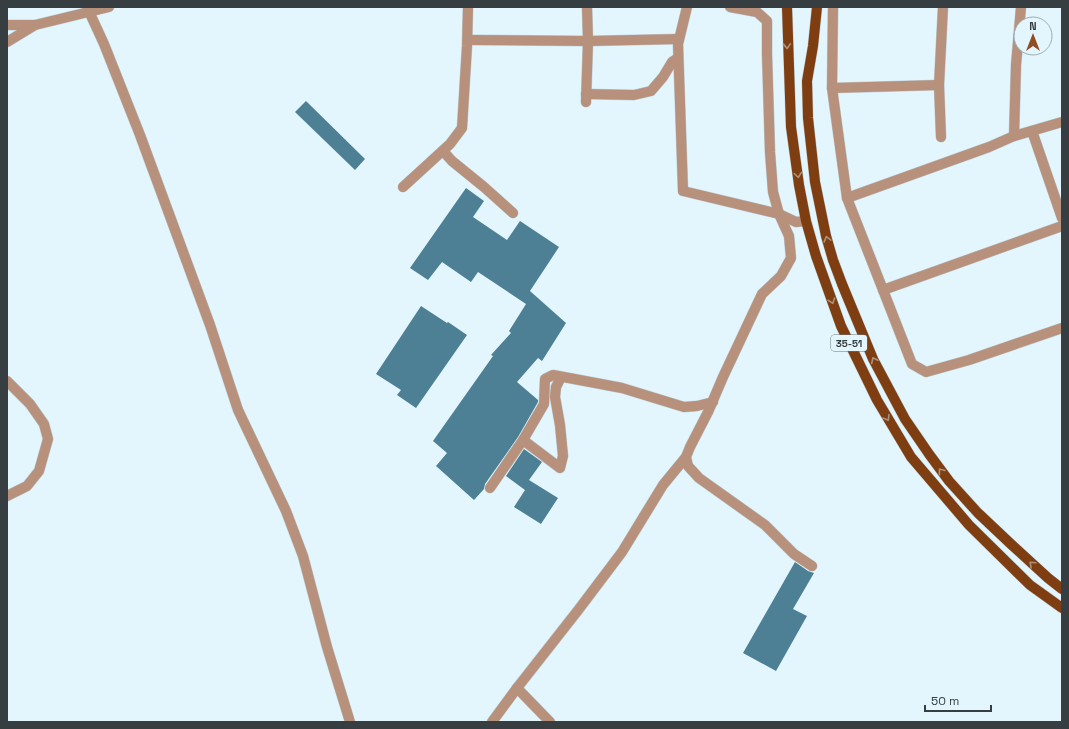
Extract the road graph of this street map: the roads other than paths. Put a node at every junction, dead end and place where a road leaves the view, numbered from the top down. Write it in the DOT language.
graph roads {
  1 [pos="109,7"];
  2 [pos="468,7"];
  3 [pos="587,7"];
  4 [pos="687,7"];
  5 [pos="730,7"];
  6 [pos="786,7"];
  7 [pos="817,7"];
  8 [pos="832,7"];
  9 [pos="942,7"];
  10 [pos="1021,7"];
  11 [pos="88,10"];
  12 [pos="7,25"];
  13 [pos="36,25"];
  14 [pos="679,39"];
  15 [pos="473,40"];
  16 [pos="588,41"];
  17 [pos="7,42"];
  18 [pos="678,58"];
  19 [pos="939,85"];
  20 [pos="832,88"];
  21 [pos="1062,122"];
  22 [pos="1032,131"];
  23 [pos="1014,136"];
  24 [pos="941,137"];
  25 [pos="443,151"];
  26 [pos="403,187"];
  27 [pos="847,198"];
  28 [pos="513,213"];
  29 [pos="779,214"];
  30 [pos="1062,218"];
  31 [pos="806,221"];
  32 [pos="1062,226"];
  33 [pos="883,290"];
  34 [pos="1062,328"];
  35 [pos="561,377"];
  36 [pos="7,381"];
  37 [pos="713,402"];
  38 [pos="523,440"];
  39 [pos="686,457"];
  40 [pos="490,488"];
  41 [pos="7,496"];
  42 [pos="812,566"];
  43 [pos="1062,589"];
  44 [pos="1062,608"];
  45 [pos="517,688"];
  46 [pos="350,722"];
  47 [pos="492,722"];
  48 [pos="550,722"];
  1 -- 11 [label="street"];
  2 -- 25 [label="street"];
  3 -- 16 [label="street"];
  4 -- 14 [label="street"];
  5 -- 29 [label="street"];
  6 -- 31 [label="main road, 35-51, one-way"];
  43 -- 7 [label="main road, 35-51, one-way"];
  8 -- 20 [label="street"];
  9 -- 19 [label="street"];
  10 -- 23 [label="street"];
  11 -- 13 [label="street"];
  11 -- 46 [label="street"];
  12 -- 13 [label="street"];
  13 -- 17 [label="street"];
  14 -- 16 [label="street"];
  14 -- 18 [label="street"];
  15 -- 16 [label="street"];
  16 -- 18 [label="street"];
  18 -- 29 [label="street"];
  19 -- 20 [label="street"];
  19 -- 24 [label="street"];
  20 -- 27 [label="street"];
  21 -- 22 [label="street"];
  22 -- 23 [label="street"];
  22 -- 30 [label="street"];
  23 -- 27 [label="street"];
  25 -- 26 [label="street"];
  25 -- 28 [label="street"];
  27 -- 33 [label="street"];
  29 -- 31 [label="street"];
  29 -- 37 [label="street"];
  31 -- 44 [label="main road, 35-51, one-way"];
  32 -- 33 [label="street"];
  33 -- 34 [label="street"];
  35 -- 37 [label="street"];
  35 -- 38 [label="street"];
  35 -- 38 [label="street"];
  36 -- 41 [label="street"];
  37 -- 39 [label="street"];
  38 -- 40 [label="street"];
  39 -- 42 [label="street"];
  39 -- 45 [label="street"];
  45 -- 47 [label="street"];
  45 -- 48 [label="street"];
}
